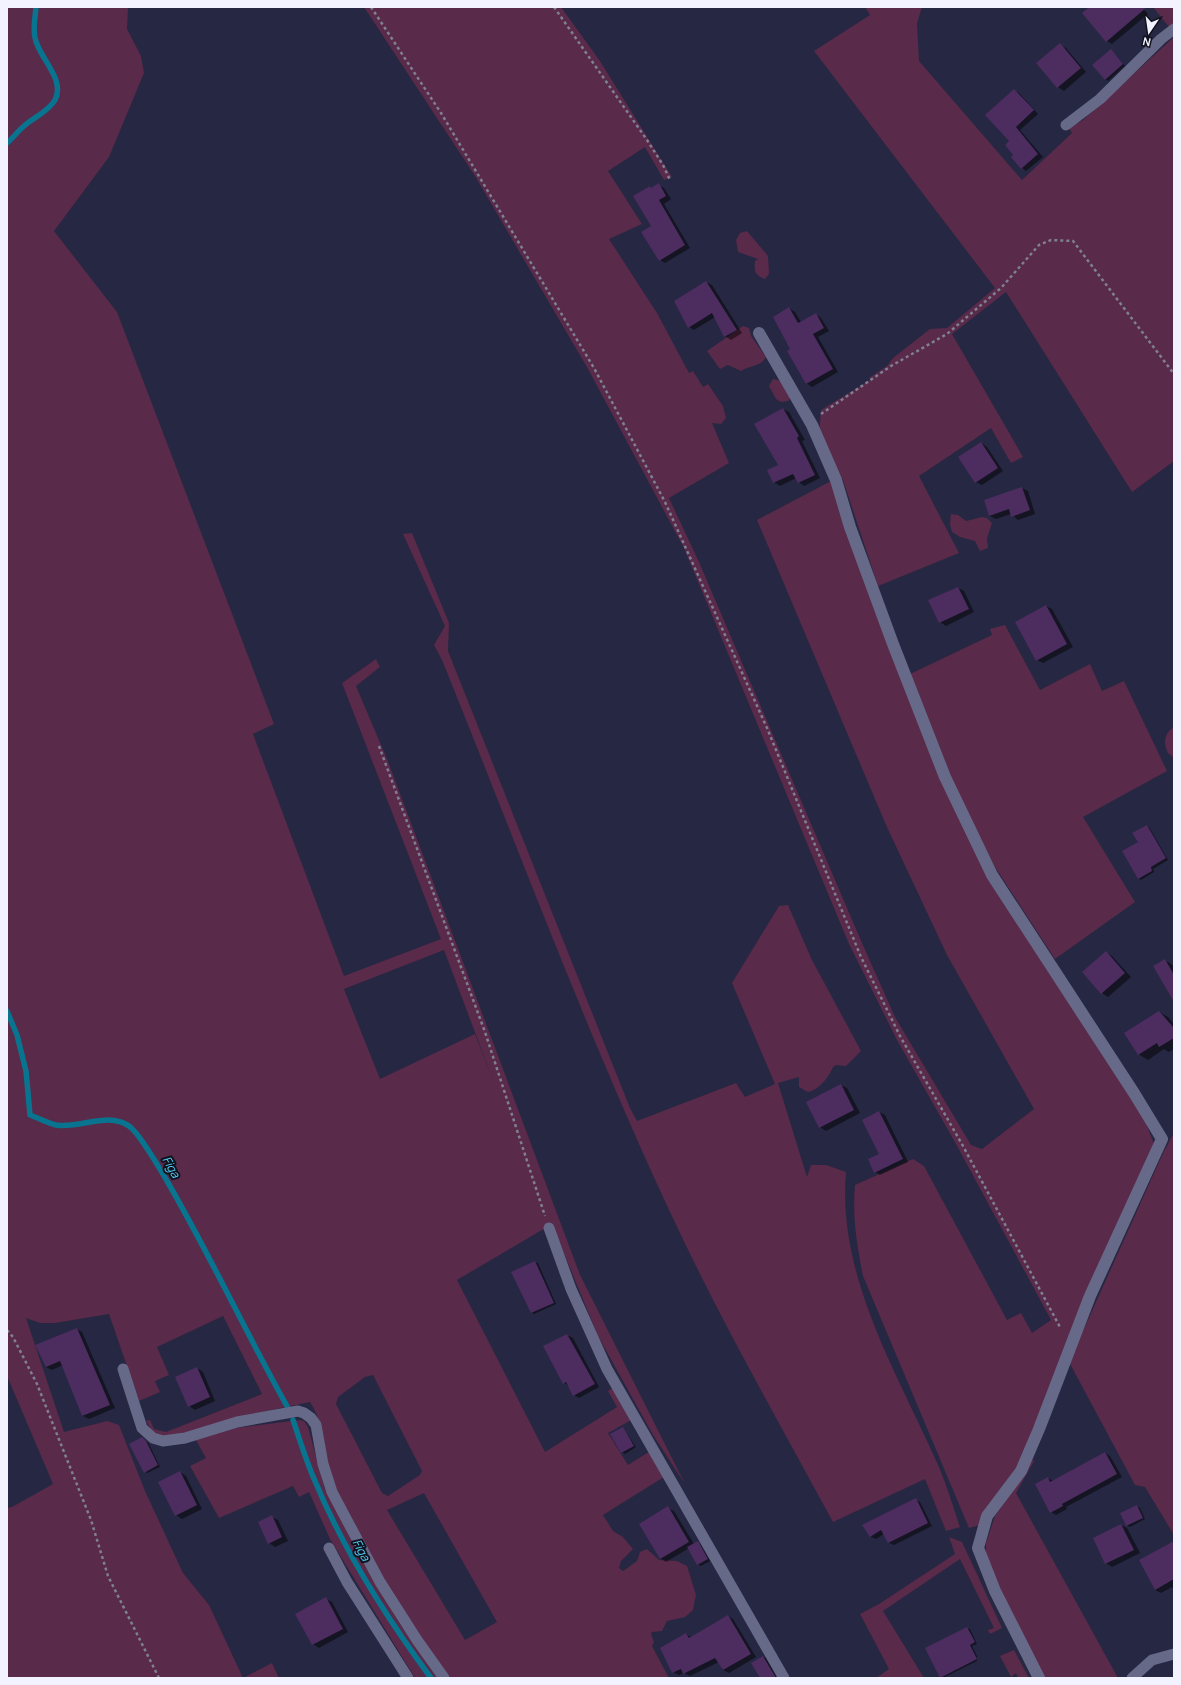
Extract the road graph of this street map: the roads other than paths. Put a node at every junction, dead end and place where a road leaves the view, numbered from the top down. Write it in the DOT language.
graph roads {
  1 [pos="1174,29"];
  2 [pos="1066,125"];
  3 [pos="758,333"];
  4 [pos="548,1228"];
  5 [pos="123,1369"];
  6 [pos="329,1548"];
  7 [pos="1174,1654"];
  8 [pos="408,1678"];
  9 [pos="444,1678"];
  10 [pos="784,1678"];
  11 [pos="1039,1678"];
  12 [pos="1132,1678"];
  1 -- 2 [label="lane"];
  3 -- 11 [label="street"];
  4 -- 10 [label="lane"];
  5 -- 9 [label="lane"];
  6 -- 8 [label="lane"];
  7 -- 12 [label="lane"];
}
